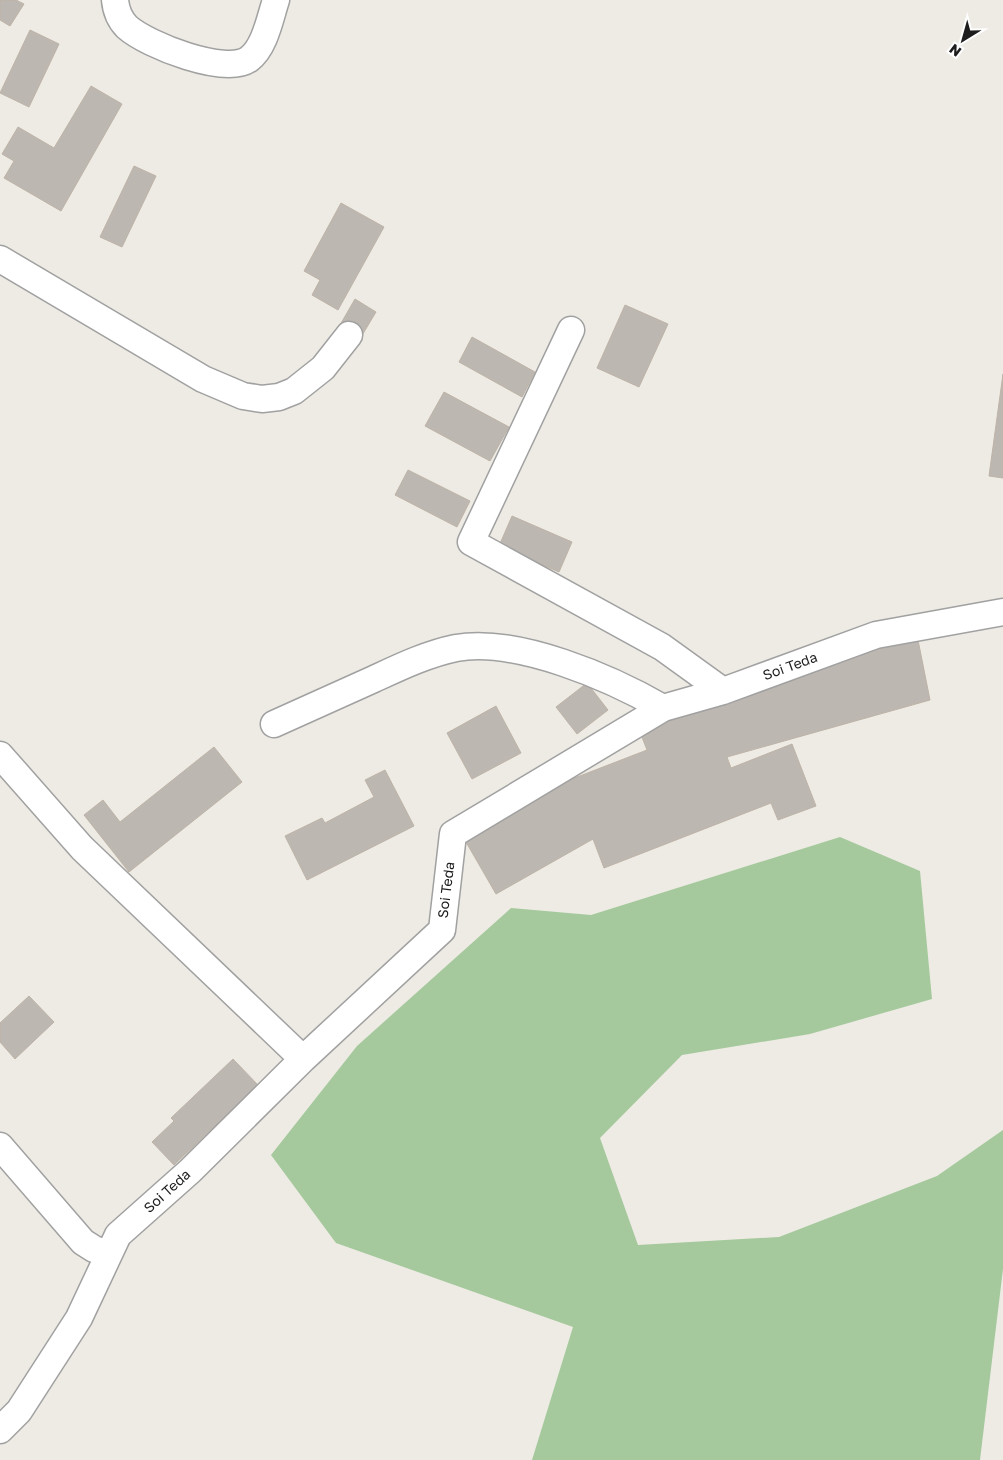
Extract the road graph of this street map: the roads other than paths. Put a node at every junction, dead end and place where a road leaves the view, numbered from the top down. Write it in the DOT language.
graph roads {
  1 [pos="115,0"];
  2 [pos="276,0"];
  3 [pos="0,259"];
  4 [pos="570,330"];
  5 [pos="349,336"];
  6 [pos="1003,612"];
  7 [pos="723,691"];
  8 [pos="664,708"];
  9 [pos="274,724"];
  10 [pos="0,756"];
  11 [pos="303,1059"];
  12 [pos="0,1146"];
  13 [pos="109,1254"];
  14 [pos="0,1430"];
  1 -- 2 [label="street"];
  3 -- 5 [label="street"];
  4 -- 7 [label="street"];
  6 -- 7 [label="street, Soi Teda"];
  7 -- 8 [label="street, Soi Teda"];
  8 -- 9 [label="street"];
  8 -- 11 [label="street, Soi Teda"];
  10 -- 11 [label="street"];
  11 -- 13 [label="street, Soi Teda"];
  12 -- 13 [label="street"];
  13 -- 14 [label="street, Soi Teda"];
}
